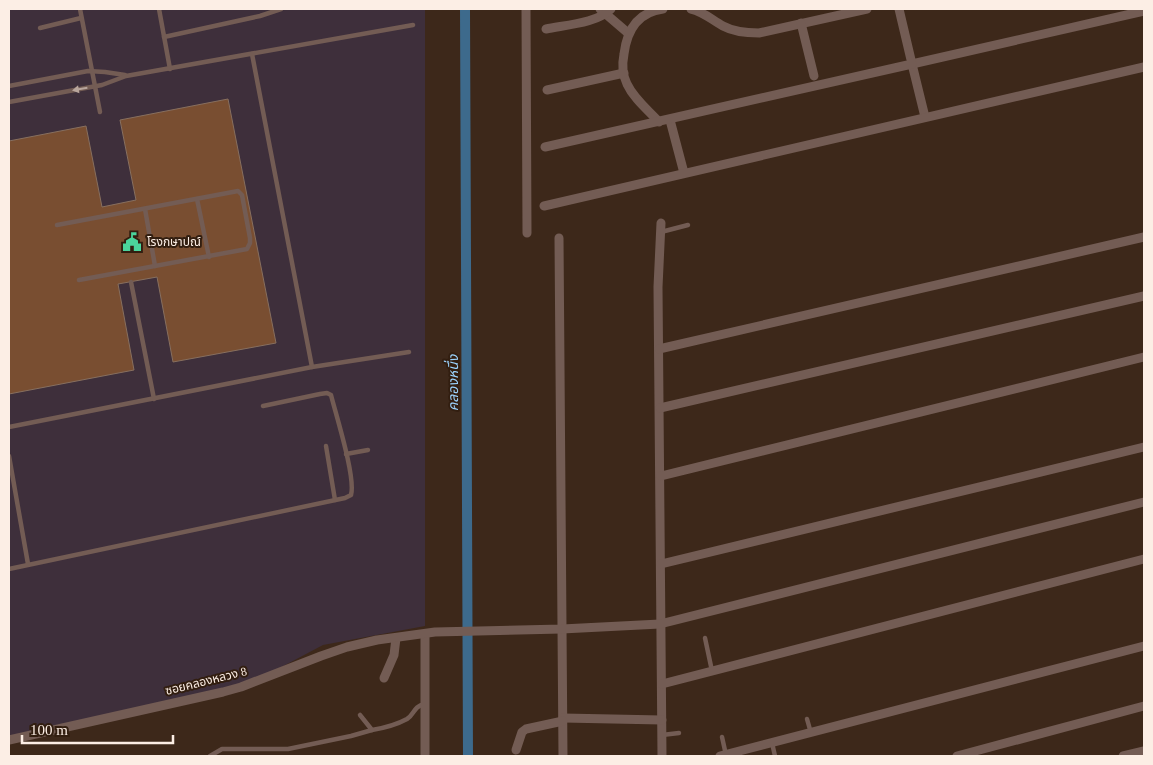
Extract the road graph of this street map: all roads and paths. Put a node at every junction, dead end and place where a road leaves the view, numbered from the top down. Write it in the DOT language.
graph roads {
  1 [pos="80,9"];
  2 [pos="159,9"];
  3 [pos="281,9"];
  4 [pos="526,9"];
  5 [pos="663,9"];
  6 [pos="691,9"];
  7 [pos="866,9"];
  8 [pos="899,9"];
  9 [pos="275,10"];
  10 [pos="606,11"];
  11 [pos="643,11"];
  12 [pos="1144,11"];
  13 [pos="81,18"];
  14 [pos="801,23"];
  15 [pos="413,25"];
  16 [pos="40,28"];
  17 [pos="546,29"];
  18 [pos="628,33"];
  19 [pos="164,36"];
  20 [pos="252,54"];
  21 [pos="912,64"];
  22 [pos="1144,67"];
  23 [pos="170,69"];
  24 [pos="91,71"];
  25 [pos="624,72"];
  26 [pos="126,76"];
  27 [pos="814,76"];
  28 [pos="9,86"];
  29 [pos="94,86"];
  30 [pos="547,90"];
  31 [pos="9,102"];
  32 [pos="100,112"];
  33 [pos="925,117"];
  34 [pos="670,120"];
  35 [pos="659,122"];
  36 [pos="545,147"];
  37 [pos="684,173"];
  38 [pos="197,199"];
  39 [pos="544,206"];
  40 [pos="145,208"];
  41 [pos="57,225"];
  42 [pos="688,225"];
  43 [pos="661,228"];
  44 [pos="527,233"];
  45 [pos="1144,237"];
  46 [pos="559,238"];
  47 [pos="209,257"];
  48 [pos="155,266"];
  49 [pos="79,280"];
  50 [pos="131,282"];
  51 [pos="1144,296"];
  52 [pos="659,349"];
  53 [pos="410,352"];
  54 [pos="1144,357"];
  55 [pos="312,367"];
  56 [pos="154,399"];
  57 [pos="264,406"];
  58 [pos="660,408"];
  59 [pos="9,427"];
  60 [pos="326,446"];
  61 [pos="1144,447"];
  62 [pos="368,450"];
  63 [pos="346,454"];
  64 [pos="9,456"];
  65 [pos="661,476"];
  66 [pos="335,500"];
  67 [pos="1144,502"];
  68 [pos="1144,559"];
  69 [pos="28,564"];
  70 [pos="661,564"];
  71 [pos="9,569"];
  72 [pos="660,624"];
  73 [pos="562,629"];
  74 [pos="424,634"];
  75 [pos="396,638"];
  76 [pos="706,638"];
  77 [pos="1144,646"];
  78 [pos="712,671"];
  79 [pos="384,678"];
  80 [pos="662,684"];
  81 [pos="426,703"];
  82 [pos="1144,706"];
  83 [pos="360,715"];
  84 [pos="807,718"];
  85 [pos="563,720"];
  86 [pos="662,720"];
  87 [pos="372,730"];
  88 [pos="678,733"];
  89 [pos="811,733"];
  90 [pos="662,735"];
  91 [pos="722,737"];
  92 [pos="9,740"];
  93 [pos="772,743"];
  94 [pos="516,750"];
  95 [pos="1144,751"];
  96 [pos="210,756"];
  97 [pos="425,756"];
  98 [pos="563,756"];
  99 [pos="662,756"];
  100 [pos="723,756"];
  101 [pos="775,756"];
  102 [pos="957,756"];
  103 [pos="1123,756"];
  1 -- 13 [label="lane"];
  2 -- 19 [label="lane"];
  3 -- 9 [label="lane"];
  4 -- 44 [label="street"];
  5 -- 11 [label="street"];
  6 -- 14 [label="street"];
  7 -- 14 [label="street"];
  8 -- 21 [label="street"];
  9 -- 19 [label="lane"];
  10 -- 17 [label="street"];
  10 -- 18 [label="street"];
  11 -- 18 [label="street"];
  12 -- 21 [label="street"];
  13 -- 16 [label="lane"];
  13 -- 24 [label="lane"];
  14 -- 27 [label="street"];
  15 -- 20 [label="lane"];
  18 -- 25 [label="street"];
  19 -- 23 [label="lane"];
  20 -- 23 [label="lane"];
  20 -- 55 [label="lane"];
  21 -- 33 [label="street"];
  21 -- 34 [label="street"];
  22 -- 33 [label="street"];
  23 -- 26 [label="lane"];
  24 -- 26 [label="lane"];
  24 -- 28 [label="lane"];
  24 -- 29 [label="lane"];
  25 -- 30 [label="street"];
  25 -- 35 [label="street"];
  26 -- 29 [label="lane"];
  29 -- 31 [label="lane, one-way"];
  29 -- 32 [label="lane"];
  33 -- 37 [label="street"];
  34 -- 35 [label="street"];
  34 -- 37 [label="street"];
  35 -- 36 [label="street"];
  37 -- 39 [label="street"];
  38 -- 40 [label="lane"];
  38 -- 47 [label="lane"];
  38 -- 47 [label="lane"];
  40 -- 41 [label="lane"];
  40 -- 48 [label="lane"];
  42 -- 43 [label="lane"];
  43 -- 52 [label="street"];
  45 -- 52 [label="street"];
  46 -- 73 [label="street"];
  47 -- 48 [label="lane"];
  48 -- 49 [label="lane"];
  50 -- 56 [label="lane"];
  51 -- 58 [label="street"];
  52 -- 58 [label="street"];
  53 -- 55 [label="lane"];
  54 -- 65 [label="street"];
  55 -- 56 [label="lane"];
  56 -- 59 [label="lane"];
  57 -- 63 [label="lane"];
  58 -- 65 [label="street"];
  60 -- 66 [label="lane"];
  61 -- 70 [label="street"];
  62 -- 63 [label="lane"];
  63 -- 66 [label="lane"];
  64 -- 69 [label="lane"];
  65 -- 70 [label="street"];
  66 -- 69 [label="lane"];
  67 -- 72 [label="street, ซอยคลองหลวง 8"];
  68 -- 78 [label="street"];
  69 -- 71 [label="lane"];
  70 -- 72 [label="street"];
  72 -- 73 [label="street, ซอยคลองหลวง 8"];
  72 -- 80 [label="street"];
  73 -- 74 [label="street, ซอยคลองหลวง 8"];
  73 -- 85 [label="street"];
  74 -- 75 [label="street, ซอยคลองหลวง 8"];
  74 -- 81 [label="street"];
  75 -- 79 [label="street"];
  75 -- 92 [label="street, ซอยคลองหลวง 8"];
  76 -- 78 [label="lane"];
  77 -- 89 [label="street"];
  78 -- 80 [label="street"];
  80 -- 86 [label="street"];
  81 -- 87 [label="lane"];
  81 -- 97 [label="street"];
  82 -- 102 [label="street"];
  83 -- 87 [label="lane"];
  84 -- 89 [label="lane"];
  85 -- 86 [label="street"];
  85 -- 94 [label="street"];
  85 -- 98 [label="street"];
  86 -- 90 [label="street"];
  87 -- 96 [label="lane"];
  88 -- 90 [label="lane"];
  89 -- 93 [label="street"];
  90 -- 99 [label="street"];
  91 -- 100 [label="lane"];
  93 -- 100 [label="street"];
  93 -- 101 [label="lane"];
  95 -- 103 [label="street"];
}
